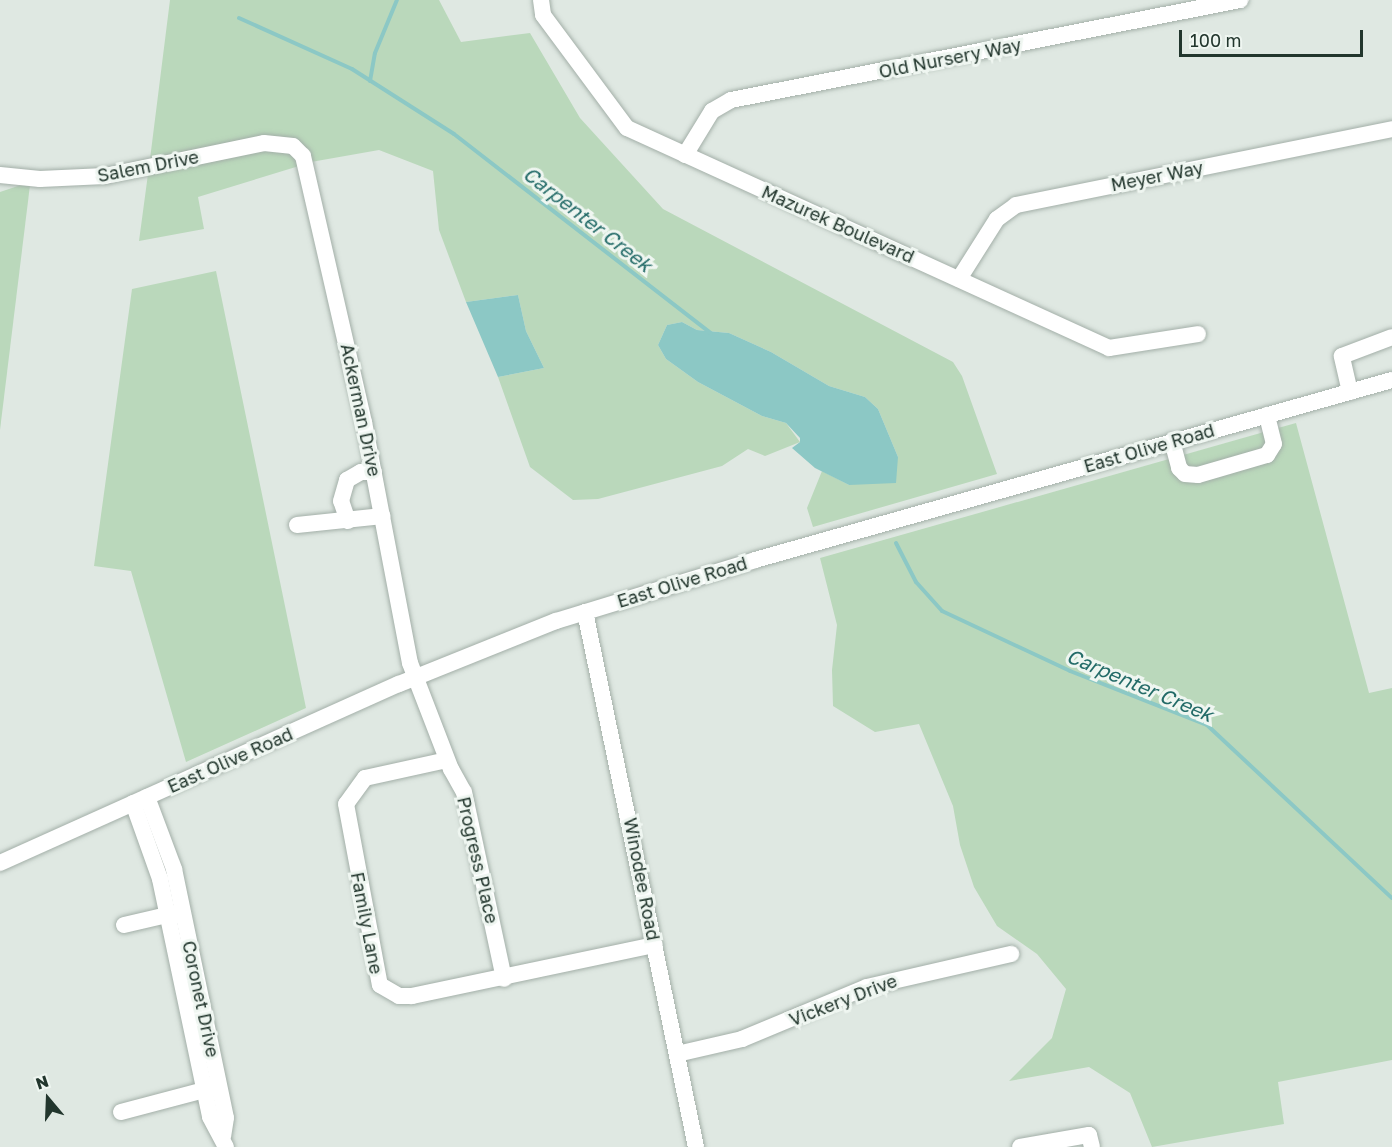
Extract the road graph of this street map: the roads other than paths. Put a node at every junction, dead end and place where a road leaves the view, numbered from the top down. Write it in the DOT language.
graph roads {
  1 [pos="541,0"];
  2 [pos="1240,0"];
  3 [pos="1392,129"];
  4 [pos="295,148"];
  5 [pos="686,155"];
  6 [pos="0,174"];
  7 [pos="959,279"];
  8 [pos="1198,334"];
  9 [pos="1392,337"];
  10 [pos="1392,380"];
  11 [pos="1350,392"];
  12 [pos="1267,416"];
  13 [pos="1172,441"];
  14 [pos="374,472"];
  15 [pos="383,516"];
  16 [pos="348,521"];
  17 [pos="297,525"];
  18 [pos="585,612"];
  19 [pos="415,677"];
  20 [pos="447,759"];
  21 [pos="140,800"];
  22 [pos="0,863"];
  23 [pos="175,914"];
  24 [pos="124,925"];
  25 [pos="655,945"];
  26 [pos="1011,954"];
  27 [pos="504,979"];
  28 [pos="677,1054"];
  29 [pos="211,1088"];
  30 [pos="121,1112"];
  31 [pos="224,1142"];
  32 [pos="696,1147"];
  33 [pos="1020,1147"];
  34 [pos="1092,1147"];
  1 -- 5 [label="street, Mazurek Boulevard"];
  2 -- 5 [label="street, Old Nursery Way"];
  3 -- 7 [label="street, Meyer Way"];
  4 -- 6 [label="street, Salem Drive"];
  4 -- 14 [label="street, Ackerman Drive"];
  5 -- 7 [label="street, Mazurek Boulevard"];
  7 -- 8 [label="street, Mazurek Boulevard"];
  9 -- 11 [label="street"];
  10 -- 11 [label="street, East Olive Road"];
  11 -- 12 [label="street, East Olive Road"];
  12 -- 13 [label="street, East Olive Road"];
  12 -- 13 [label="street"];
  13 -- 18 [label="street, East Olive Road"];
  14 -- 15 [label="street, Ackerman Drive"];
  14 -- 16 [label="street"];
  15 -- 16 [label="street"];
  15 -- 19 [label="street, Ackerman Drive"];
  16 -- 17 [label="street"];
  18 -- 19 [label="street, East Olive Road"];
  18 -- 25 [label="street, Winodee Road"];
  19 -- 20 [label="street, Progress Place"];
  19 -- 21 [label="street, East Olive Road"];
  20 -- 27 [label="street, Progress Place"];
  20 -- 27 [label="street, Family Lane"];
  21 -- 22 [label="street, East Olive Road"];
  21 -- 23 [label="street, Coronet Drive"];
  23 -- 24 [label="street"];
  23 -- 29 [label="street, Coronet Drive"];
  25 -- 27 [label="street, Family Lane"];
  25 -- 28 [label="street, Winodee Road"];
  26 -- 28 [label="street, Vickery Drive"];
  28 -- 32 [label="street, Winodee Road"];
  29 -- 30 [label="street"];
  29 -- 31 [label="street, Coronet Drive"];
  33 -- 34 [label="street"];
}
